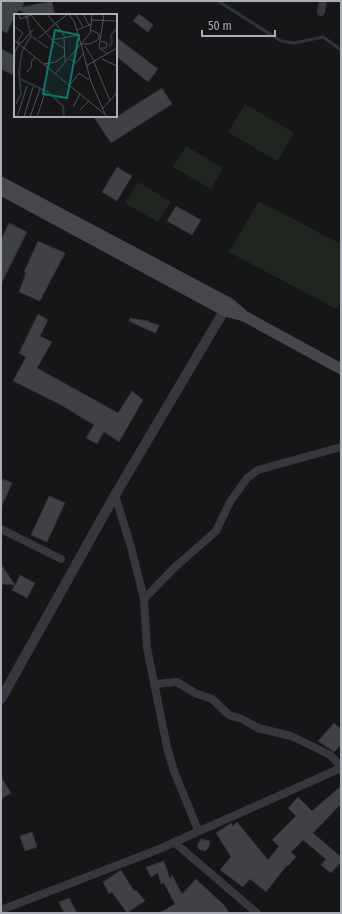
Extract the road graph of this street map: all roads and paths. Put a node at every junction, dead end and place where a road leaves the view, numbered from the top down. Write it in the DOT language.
graph roads {
  1 [pos="323,1"];
  2 [pos="322,12"];
  3 [pos="1,182"];
  4 [pos="1,190"];
  5 [pos="227,307"];
  6 [pos="341,368"];
  7 [pos="341,447"];
  8 [pos="115,495"];
  9 [pos="1,528"];
  10 [pos="61,559"];
  11 [pos="144,599"];
  12 [pos="154,684"];
  13 [pos="1,700"];
  14 [pos="341,768"];
  15 [pos="198,830"];
  16 [pos="174,842"];
  17 [pos="1,910"];
  18 [pos="257,913"];
  1 -- 2 [label="street"];
  3 -- 5 [label="main road"];
  4 -- 5 [label="main road"];
  5 -- 6 [label="main road"];
  5 -- 8 [label="street"];
  7 -- 11 [label="street"];
  8 -- 11 [label="street"];
  8 -- 13 [label="street"];
  9 -- 10 [label="street"];
  11 -- 12 [label="street"];
  12 -- 14 [label="street"];
  12 -- 15 [label="street"];
  14 -- 15 [label="street"];
  15 -- 16 [label="street"];
  16 -- 17 [label="street"];
  16 -- 18 [label="street"];
}
